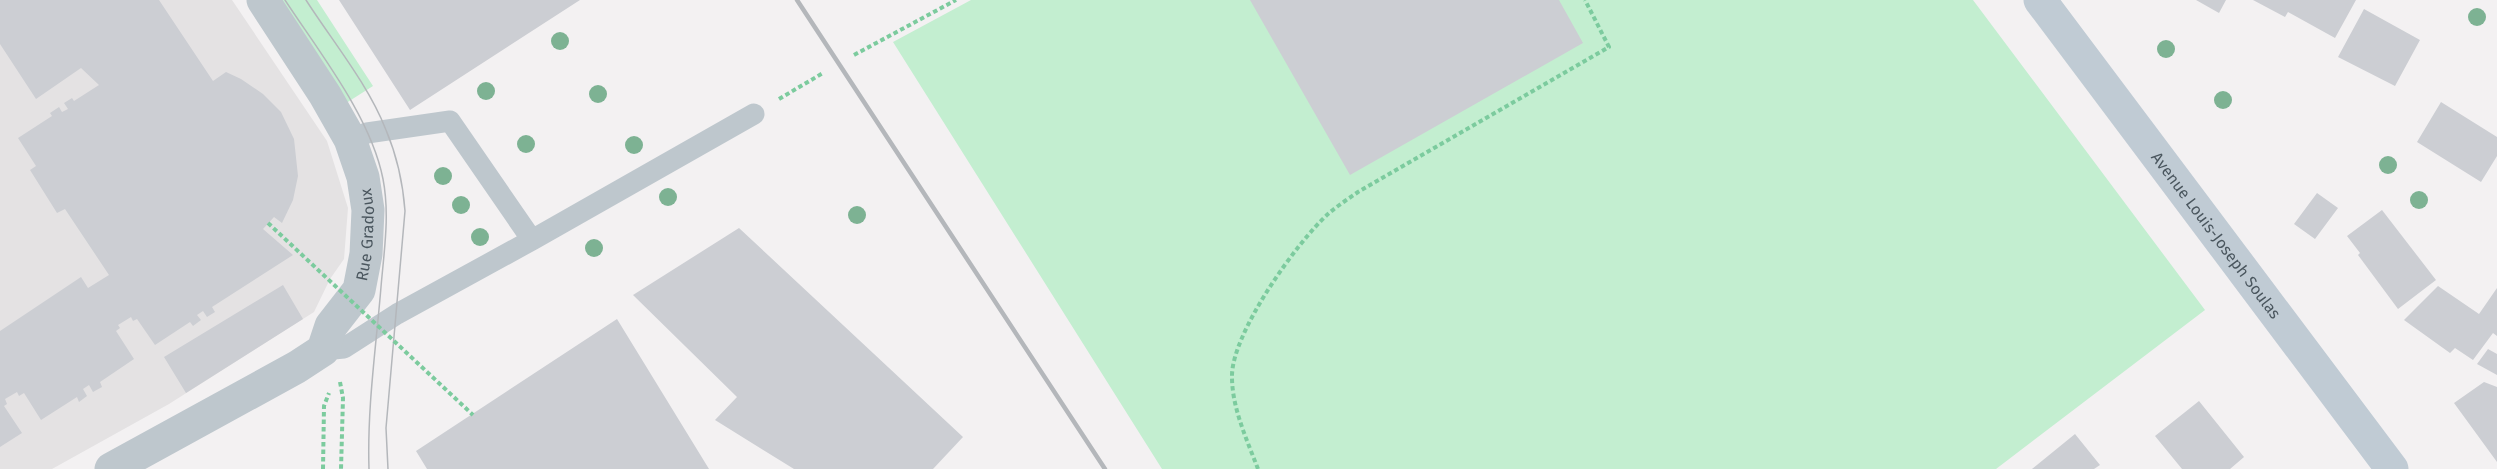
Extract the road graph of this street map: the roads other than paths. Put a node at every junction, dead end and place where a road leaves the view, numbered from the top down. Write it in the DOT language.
graph roads {
  1 [pos="263,0"];
  2 [pos="2040,0"];
  3 [pos="754,114"];
  4 [pos="350,139"];
  5 [pos="532,240"];
  6 [pos="323,350"];
  7 [pos="111,469"];
  8 [pos="2392,469"];
  1 -- 4 [label="street, Rue Gradoux"];
  2 -- 8 [label="main road, Avenue Louis-Joseph Soulas"];
  3 -- 5 [label="lane"];
  4 -- 5 [label="lane"];
  4 -- 6 [label="street, Rue Gradoux"];
  5 -- 6 [label="lane"];
  6 -- 7 [label="street"];
}
